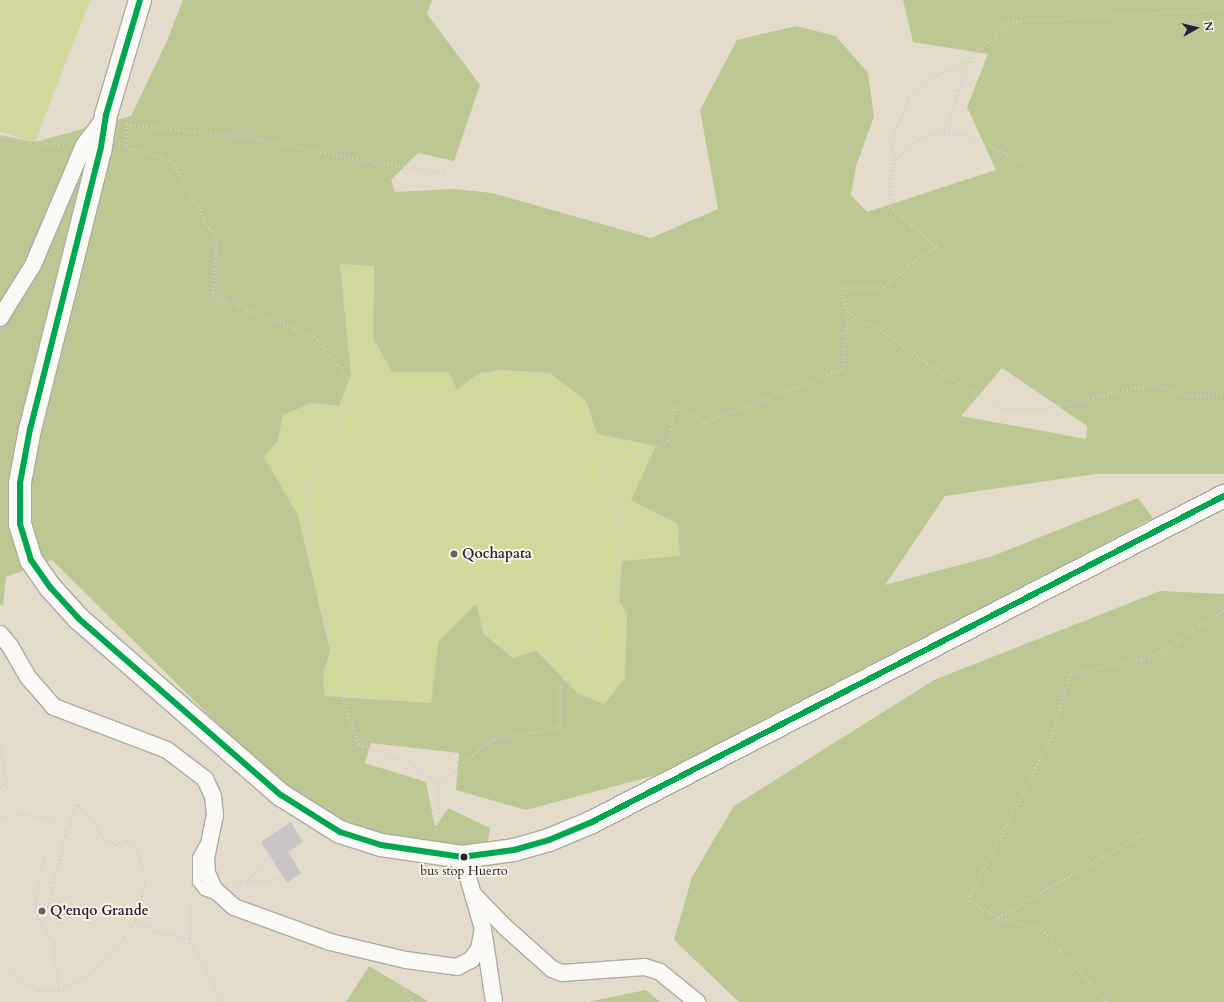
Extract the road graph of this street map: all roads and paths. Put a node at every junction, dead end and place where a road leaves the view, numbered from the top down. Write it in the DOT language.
graph roads {
  1 [pos="140,0"];
  2 [pos="1224,9"];
  3 [pos="1024,19"];
  4 [pos="997,22"];
  5 [pos="972,54"];
  6 [pos="106,115"];
  7 [pos="127,124"];
  8 [pos="942,133"];
  9 [pos="0,136"];
  10 [pos="84,145"];
  11 [pos="894,163"];
  12 [pos="1026,163"];
  13 [pos="446,172"];
  14 [pos="848,312"];
  15 [pos="0,318"];
  16 [pos="1224,393"];
  17 [pos="342,411"];
  18 [pos="377,476"];
  19 [pos="1224,496"];
  20 [pos="1224,610"];
  21 [pos="0,634"];
  22 [pos="0,742"];
  23 [pos="439,784"];
  24 [pos="0,789"];
  25 [pos="0,818"];
  26 [pos="54,823"];
  27 [pos="1145,833"];
  28 [pos="425,852"];
  29 [pos="44,857"];
  30 [pos="270,857"];
  31 [pos="462,857"];
  32 [pos="282,876"];
  33 [pos="242,881"];
  34 [pos="247,882"];
  35 [pos="192,894"];
  36 [pos="473,894"];
  37 [pos="34,908"];
  38 [pos="998,918"];
  39 [pos="135,920"];
  40 [pos="483,929"];
  41 [pos="190,938"];
  42 [pos="390,956"];
  43 [pos="0,965"];
  44 [pos="59,991"];
  45 [pos="222,1002"];
  46 [pos="413,1002"];
  47 [pos="494,1002"];
  48 [pos="697,1002"];
  49 [pos="1108,1002"];
  1 -- 6 [label="highway"];
  2 -- 3 [label="path"];
  3 -- 4 [label="path"];
  3 -- 5 [label="path"];
  5 -- 8 [label="path"];
  5 -- 11 [label="path"];
  6 -- 7 [label="path"];
  6 -- 10 [label="street"];
  6 -- 28 [label="highway"];
  7 -- 13 [label="path"];
  7 -- 17 [label="path"];
  8 -- 11 [label="path"];
  8 -- 12 [label="path"];
  9 -- 10 [label="path"];
  10 -- 15 [label="street"];
  11 -- 14 [label="path"];
  14 -- 16 [label="path"];
  14 -- 23 [label="path"];
  17 -- 18 [label="path"];
  17 -- 23 [label="path"];
  19 -- 31 [label="highway"];
  20 -- 38 [label="path"];
  21 -- 42 [label="street"];
  22 -- 24 [label="path"];
  23 -- 28 [label="path"];
  25 -- 26 [label="path"];
  27 -- 38 [label="path"];
  28 -- 31 [label="highway"];
  29 -- 37 [label="path"];
  30 -- 34 [label="path"];
  31 -- 36 [label="street"];
  32 -- 34 [label="path"];
  33 -- 34 [label="path"];
  35 -- 41 [label="path"];
  36 -- 40 [label="street"];
  36 -- 48 [label="street"];
  37 -- 39 [label="path"];
  37 -- 44 [label="path"];
  38 -- 49 [label="path"];
  39 -- 41 [label="path"];
  39 -- 44 [label="path"];
  40 -- 42 [label="street"];
  40 -- 47 [label="street"];
  41 -- 45 [label="path"];
  42 -- 46 [label="path"];
  43 -- 44 [label="path"];
}
